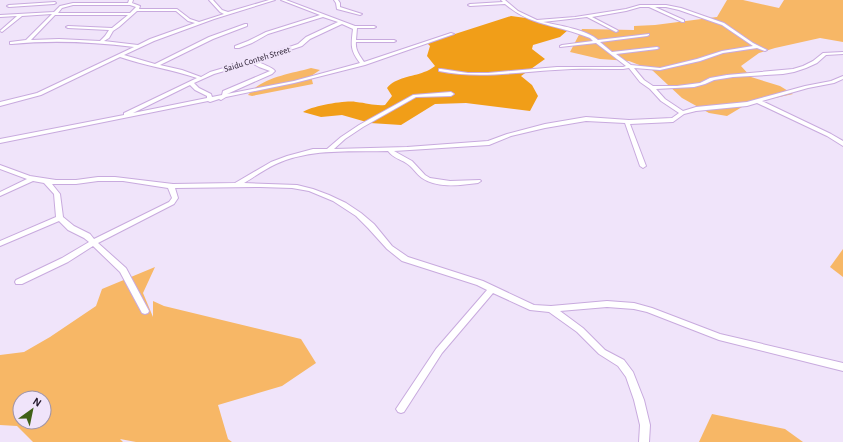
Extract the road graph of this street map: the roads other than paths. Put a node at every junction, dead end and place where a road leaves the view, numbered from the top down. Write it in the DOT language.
graph roads {
  1 [pos="111,0"];
  2 [pos="211,0"];
  3 [pos="273,0"];
  4 [pos="283,0"];
  5 [pos="336,0"];
  6 [pos="52,1"];
  7 [pos="504,1"];
  8 [pos="130,2"];
  9 [pos="101,4"];
  10 [pos="470,5"];
  11 [pos="9,6"];
  12 [pos="61,7"];
  13 [pos="650,7"];
  14 [pos="136,10"];
  15 [pos="226,13"];
  16 [pos="22,14"];
  17 [pos="55,14"];
  18 [pos="131,14"];
  19 [pos="360,14"];
  20 [pos="0,16"];
  21 [pos="323,16"];
  22 [pos="588,16"];
  23 [pos="536,21"];
  24 [pos="683,21"];
  25 [pos="198,23"];
  26 [pos="340,23"];
  27 [pos="246,25"];
  28 [pos="68,27"];
  29 [pos="354,27"];
  30 [pos="374,27"];
  31 [pos="112,29"];
  32 [pos="2,31"];
  33 [pos="616,31"];
  34 [pos="452,34"];
  35 [pos="647,35"];
  36 [pos="28,41"];
  37 [pos="354,41"];
  38 [pos="394,41"];
  39 [pos="597,41"];
  40 [pos="12,42"];
  41 [pos="101,42"];
  42 [pos="138,46"];
  43 [pos="562,46"];
  44 [pos="237,47"];
  45 [pos="757,47"];
  46 [pos="657,48"];
  47 [pos="765,50"];
  48 [pos="613,53"];
  49 [pos="843,54"];
  50 [pos="119,55"];
  51 [pos="253,61"];
  52 [pos="363,64"];
  53 [pos="155,66"];
  54 [pos="630,66"];
  55 [pos="441,70"];
  56 [pos="843,77"];
  57 [pos="200,78"];
  58 [pos="190,83"];
  59 [pos="652,88"];
  60 [pos="451,94"];
  61 [pos="221,98"];
  62 [pos="210,100"];
  63 [pos="758,102"];
  64 [pos="0,104"];
  65 [pos="674,107"];
  66 [pos="689,111"];
  67 [pos="682,113"];
  68 [pos="116,118"];
  69 [pos="627,122"];
  70 [pos="0,141"];
  71 [pos="843,144"];
  72 [pos="390,149"];
  73 [pos="329,150"];
  74 [pos="643,166"];
  75 [pos="0,167"];
  76 [pos="32,179"];
  77 [pos="478,180"];
  78 [pos="47,182"];
  79 [pos="236,185"];
  80 [pos="171,186"];
  81 [pos="0,194"];
  82 [pos="60,218"];
  83 [pos="94,242"];
  84 [pos="0,244"];
  85 [pos="19,282"];
  86 [pos="492,289"];
  87 [pos="551,309"];
  88 [pos="145,311"];
  89 [pos="843,367"];
  90 [pos="401,409"];
  91 [pos="644,442"];
  1 -- 9 [label="street"];
  2 -- 15 [label="street"];
  3 -- 15 [label="street"];
  4 -- 21 [label="street"];
  5 -- 19 [label="street"];
  6 -- 11 [label="street"];
  6 -- 12 [label="street"];
  7 -- 10 [label="street"];
  7 -- 23 [label="street"];
  8 -- 9 [label="street"];
  8 -- 14 [label="street"];
  9 -- 12 [label="street"];
  12 -- 17 [label="street"];
  13 -- 22 [label="street"];
  13 -- 24 [label="street"];
  13 -- 45 [label="street"];
  14 -- 18 [label="street"];
  14 -- 25 [label="street"];
  15 -- 25 [label="street"];
  16 -- 17 [label="street"];
  16 -- 20 [label="street"];
  16 -- 32 [label="street"];
  17 -- 18 [label="street"];
  17 -- 36 [label="street"];
  18 -- 31 [label="street"];
  21 -- 26 [label="street"];
  21 -- 44 [label="street"];
  22 -- 23 [label="street"];
  22 -- 33 [label="street"];
  23 -- 39 [label="street"];
  25 -- 42 [label="street"];
  26 -- 29 [label="street"];
  26 -- 51 [label="street, Saidu Conteh Street"];
  27 -- 53 [label="street"];
  28 -- 31 [label="street"];
  29 -- 30 [label="street"];
  29 -- 37 [label="street"];
  31 -- 41 [label="street"];
  34 -- 52 [label="street"];
  35 -- 39 [label="street"];
  36 -- 40 [label="street"];
  36 -- 41 [label="street"];
  37 -- 38 [label="street"];
  37 -- 52 [label="street"];
  39 -- 43 [label="street"];
  39 -- 48 [label="street"];
  41 -- 42 [label="street"];
  42 -- 50 [label="street"];
  45 -- 47 [label="street"];
  45 -- 54 [label="street"];
  46 -- 48 [label="street"];
  48 -- 54 [label="street"];
  49 -- 59 [label="street"];
  50 -- 53 [label="street"];
  50 -- 64 [label="street"];
  51 -- 57 [label="street, Saidu Conteh Street"];
  51 -- 61 [label="street"];
  52 -- 61 [label="street"];
  53 -- 57 [label="street"];
  54 -- 55 [label="street"];
  54 -- 59 [label="street"];
  56 -- 63 [label="street"];
  57 -- 58 [label="street, Saidu Conteh Street"];
  58 -- 62 [label="street"];
  58 -- 68 [label="street, Saidu Conteh Street"];
  59 -- 65 [label="street"];
  60 -- 73 [label="street"];
  61 -- 62 [label="street"];
  62 -- 68 [label="street"];
  63 -- 66 [label="street"];
  63 -- 71 [label="street"];
  65 -- 66 [label="street"];
  65 -- 67 [label="street"];
  66 -- 67 [label="street"];
  67 -- 69 [label="street"];
  68 -- 70 [label="street"];
  69 -- 72 [label="street"];
  69 -- 74 [label="street"];
  72 -- 73 [label="street"];
  72 -- 77 [label="street"];
  73 -- 79 [label="street"];
  75 -- 76 [label="street"];
  76 -- 78 [label="street"];
  76 -- 81 [label="street"];
  78 -- 80 [label="street"];
  78 -- 82 [label="street"];
  79 -- 80 [label="street"];
  79 -- 86 [label="street"];
  80 -- 83 [label="street"];
  82 -- 83 [label="street"];
  82 -- 84 [label="street"];
  83 -- 85 [label="street"];
  83 -- 88 [label="street"];
  86 -- 87 [label="street"];
  86 -- 90 [label="street"];
  87 -- 89 [label="street"];
  87 -- 91 [label="street"];
}
